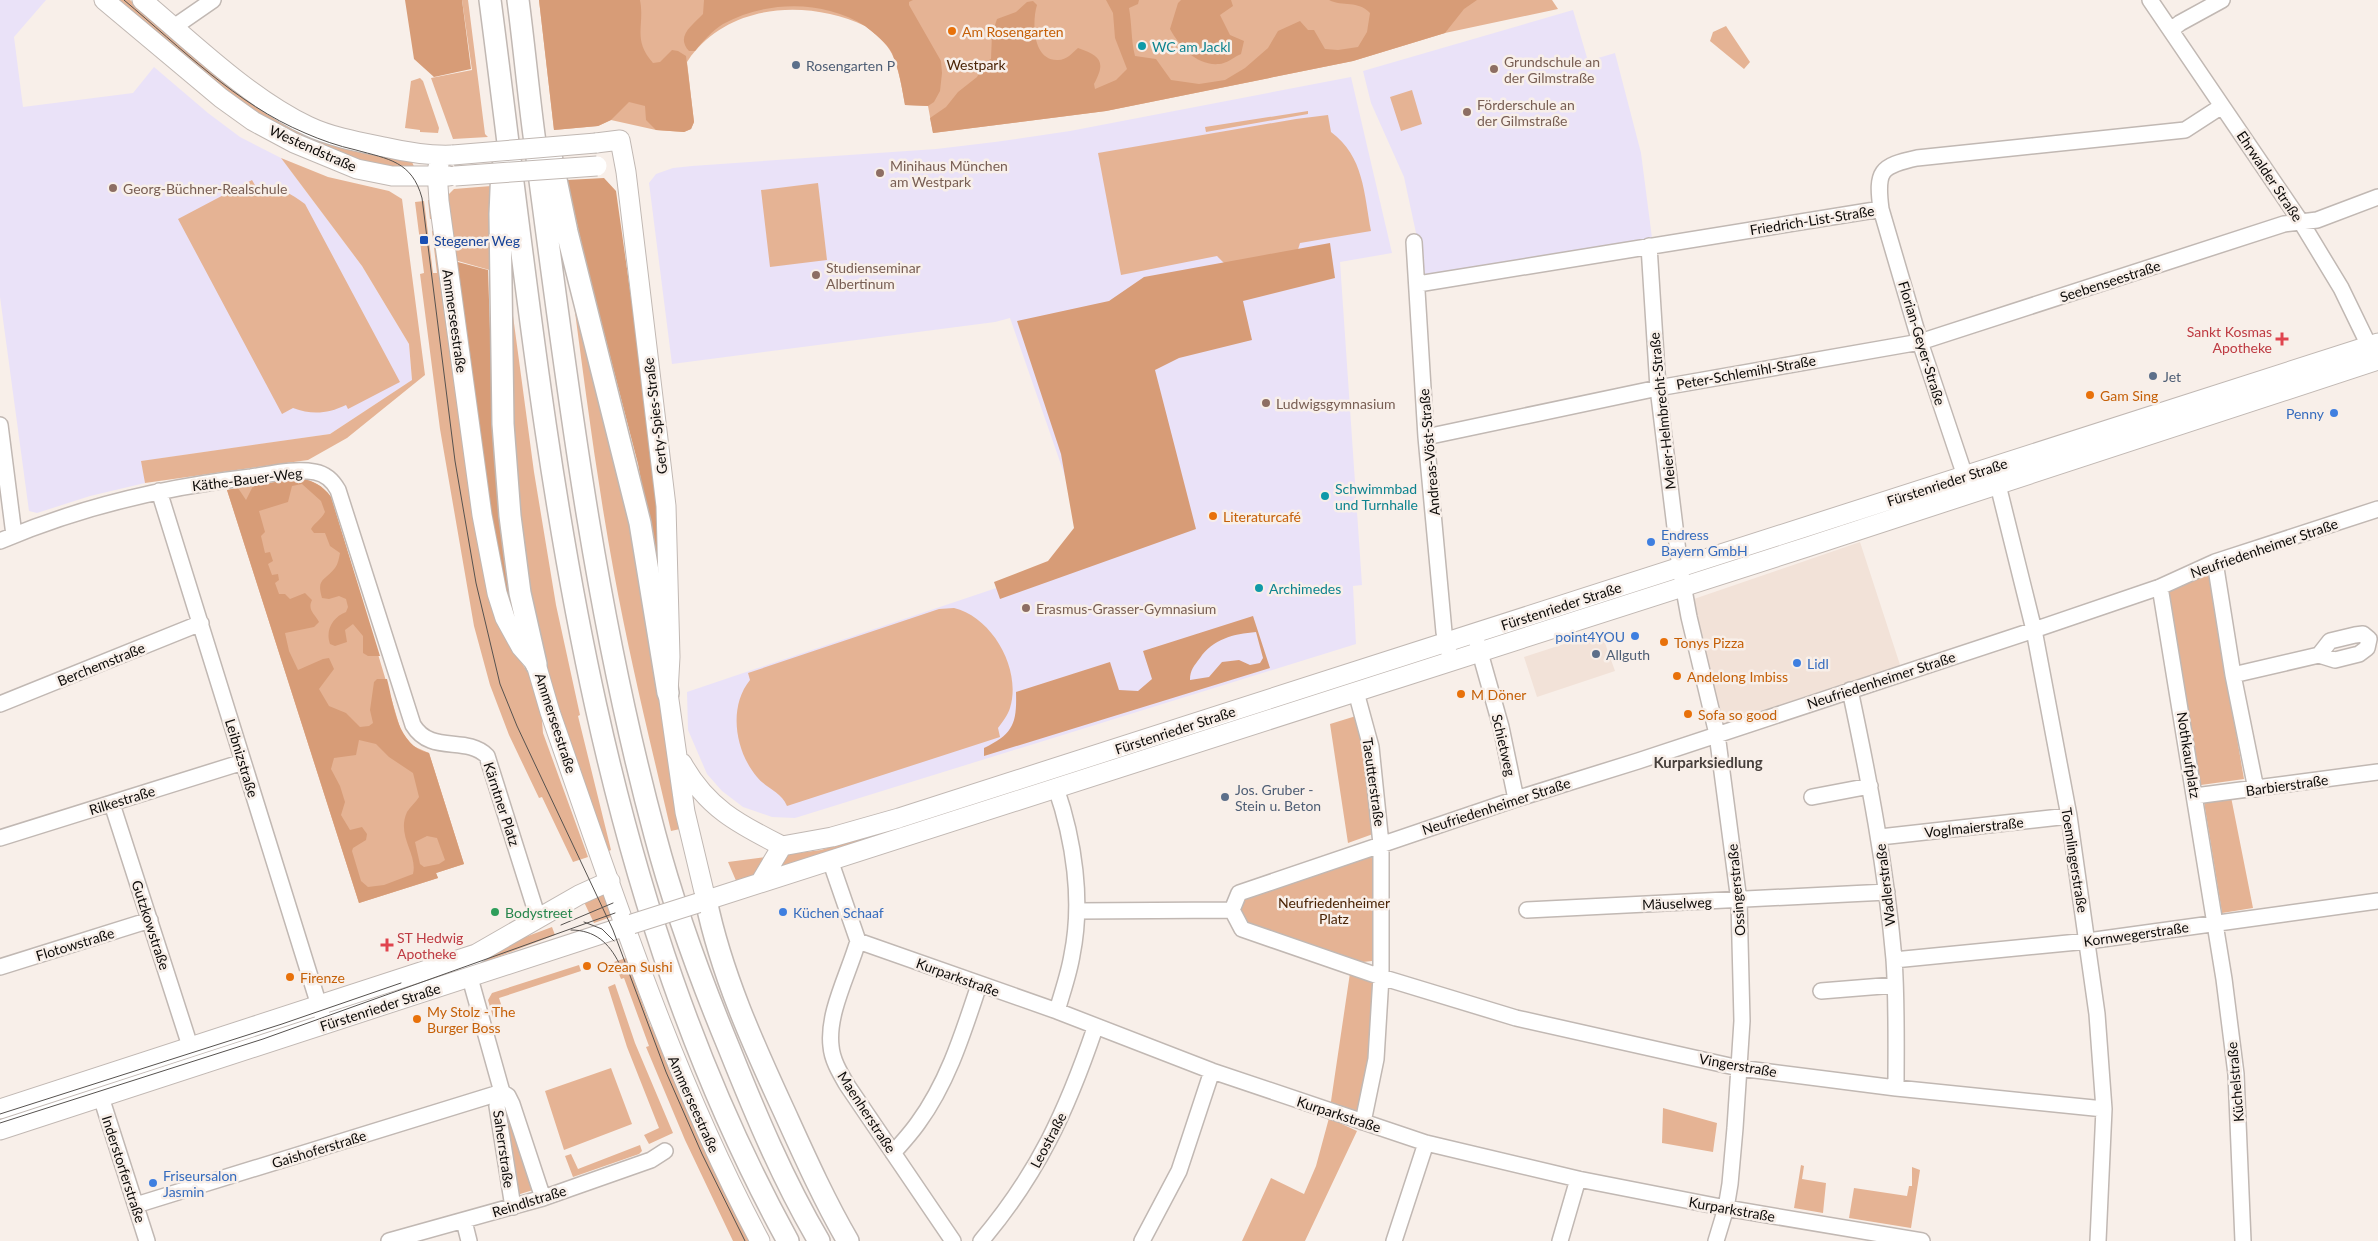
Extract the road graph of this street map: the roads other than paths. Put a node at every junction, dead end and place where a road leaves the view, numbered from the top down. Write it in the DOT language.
graph roads {
  1 [pos="104,0"];
  2 [pos="142,0"];
  3 [pos="212,0"];
  4 [pos="490,0"];
  5 [pos="2150,0"];
  6 [pos="2222,0"];
  7 [pos="519,4"];
  8 [pos="174,27"];
  9 [pos="2171,30"];
  10 [pos="2222,106"];
  11 [pos="505,117"];
  12 [pos="620,140"];
  13 [pos="447,155"];
  14 [pos="624,163"];
  15 [pos="446,176"];
  16 [pos="2378,197"];
  17 [pos="1881,209"];
  18 [pos="2301,222"];
  19 [pos="1414,242"];
  20 [pos="1649,246"];
  21 [pos="1418,284"];
  22 [pos="1920,342"];
  23 [pos="2376,355"];
  24 [pos="1658,388"];
  25 [pos="0,425"];
  26 [pos="1426,436"];
  27 [pos="2,454"];
  28 [pos="1965,476"];
  29 [pos="1998,485"];
  30 [pos="159,491"];
  31 [pos="2378,509"];
  32 [pos="14,535"];
  33 [pos="0,541"];
  34 [pos="2215,562"];
  35 [pos="1682,577"];
  36 [pos="2160,587"];
  37 [pos="201,623"];
  38 [pos="2034,630"];
  39 [pos="1474,634"];
  40 [pos="1447,643"];
  41 [pos="1480,652"];
  42 [pos="2319,655"];
  43 [pos="1450,661"];
  44 [pos="536,664"];
  45 [pos="2233,675"];
  46 [pos="1850,690"];
  47 [pos="1356,692"];
  48 [pos="668,693"];
  49 [pos="0,704"];
  50 [pos="408,711"];
  51 [pos="1717,734"];
  52 [pos="678,755"];
  53 [pos="243,762"];
  54 [pos="2378,772"];
  55 [pos="1870,786"];
  56 [pos="1056,788"];
  57 [pos="2256,789"];
  58 [pos="2196,796"];
  59 [pos="1812,797"];
  60 [pos="1516,799"];
  61 [pos="112,804"];
  62 [pos="2069,816"];
  63 [pos="1880,837"];
  64 [pos="0,838"];
  65 [pos="1381,844"];
  66 [pos="782,846"];
  67 [pos="830,860"];
  68 [pos="610,882"];
  69 [pos="760,883"];
  70 [pos="1887,892"];
  71 [pos="1739,901"];
  72 [pos="2378,901"];
  73 [pos="702,902"];
  74 [pos="1232,910"];
  75 [pos="1527,910"];
  76 [pos="1077,911"];
  77 [pos="538,918"];
  78 [pos="150,920"];
  79 [pos="2215,924"];
  80 [pos="629,925"];
  81 [pos="858,941"];
  82 [pos="2088,941"];
  83 [pos="1894,960"];
  84 [pos="0,967"];
  85 [pos="1381,977"];
  86 [pos="470,978"];
  87 [pos="979,985"];
  88 [pos="1895,985"];
  89 [pos="1821,991"];
  90 [pos="319,1006"];
  91 [pos="1057,1011"];
  92 [pos="325,1025"];
  93 [pos="1096,1028"];
  94 [pos="190,1046"];
  95 [pos="1739,1068"];
  96 [pos="1212,1071"];
  97 [pos="1896,1088"];
  98 [pos="502,1092"];
  99 [pos="101,1097"];
  100 [pos="0,1108"];
  101 [pos="2104,1108"];
  102 [pos="1363,1122"];
  103 [pos="0,1130"];
  104 [pos="1426,1143"];
  105 [pos="665,1151"];
  106 [pos="893,1153"];
  107 [pos="1578,1179"];
  108 [pos="543,1198"];
  109 [pos="136,1205"];
  110 [pos="513,1207"];
  111 [pos="1726,1208"];
  112 [pos="464,1221"];
  113 [pos="146,1241"];
  114 [pos="389,1241"];
  115 [pos="469,1241"];
  116 [pos="760,1241"];
  117 [pos="788,1241"];
  118 [pos="819,1241"];
  119 [pos="848,1241"];
  120 [pos="953,1241"];
  121 [pos="981,1241"];
  122 [pos="1142,1241"];
  123 [pos="1394,1241"];
  124 [pos="1560,1241"];
  125 [pos="1716,1241"];
  126 [pos="1922,1241"];
  127 [pos="2098,1241"];
  128 [pos="2243,1241"];
  1 -- 15 [label="main road, Westendstraße"];
  2 -- 8 [label="main road, Westendstraße"];
  3 -- 8 [label="street"];
  4 -- 11 [label="highway"];
  5 -- 9 [label="street, Ehrwalder Straße"];
  6 -- 9 [label="street"];
  7 -- 48 [label="highway"];
  7 -- 118 [label="highway"];
  8 -- 13 [label="main road, Westendstraße"];
  9 -- 10 [label="street, Ehrwalder Straße"];
  10 -- 17 [label="street, Friedrich-List-Straße"];
  10 -- 18 [label="street, Ehrwalder Straße"];
  11 -- 44 [label="highway"];
  11 -- 117 [label="highway"];
  12 -- 13 [label="main road, Westendstraße, bridge"];
  12 -- 14 [label="main road, Gerty-Spies-Straße"];
  13 -- 15 [label="main road, Ammerseestraße"];
  14 -- 15 [label="main road, Westendstraße, bridge"];
  14 -- 48 [label="main road, Gerty-Spies-Straße"];
  15 -- 44 [label="main road, Ammerseestraße"];
  16 -- 18 [label="street, Seebenseestraße"];
  17 -- 20 [label="street, Friedrich-List-Straße"];
  17 -- 22 [label="street, Florian-Geyer-Straße"];
  18 -- 22 [label="street, Seebenseestraße"];
  18 -- 23 [label="street, Ehrwalder Straße"];
  19 -- 21 [label="street, Andreas-Vöst-Straße"];
  20 -- 21 [label="street, Friedrich-List-Straße"];
  20 -- 24 [label="street, Meier-Helmbrecht-Straße"];
  21 -- 26 [label="street, Andreas-Vöst-Straße"];
  22 -- 24 [label="street, Peter-Schlemihl-Straße"];
  22 -- 28 [label="street, Florian-Geyer-Straße"];
  23 -- 28 [label="main road, Fürstenrieder Straße"];
  23 -- 29 [label="main road, Fürstenrieder Straße"];
  24 -- 26 [label="street, Peter-Schlemihl-Straße"];
  24 -- 35 [label="street, Meier-Helmbrecht-Straße"];
  25 -- 27 [label="street"];
  26 -- 40 [label="street, Andreas-Vöst-Straße"];
  27 -- 32 [label="street"];
  28 -- 35 [label="main road, Fürstenrieder Straße"];
  29 -- 35 [label="main road, Fürstenrieder Straße"];
  29 -- 38 [label="street, Toemlingerstraße"];
  30 -- 32 [label="street, Käthe-Bauer-Weg"];
  30 -- 37 [label="street, Leibnizstraße"];
  30 -- 50 [label="street, Käthe-Bauer-Weg"];
  31 -- 34 [label="street, Neufriedenheimer Straße"];
  32 -- 33 [label="street, Käthe-Bauer-Weg"];
  34 -- 36 [label="street, Neufriedenheimer Straße"];
  34 -- 45 [label="street"];
  35 -- 39 [label="main road, Fürstenrieder Straße"];
  35 -- 41 [label="main road, Fürstenrieder Straße"];
  35 -- 51 [label="street, Ossingerstraße"];
  36 -- 38 [label="street, Neufriedenheimer Straße"];
  36 -- 58 [label="street, Nothkaufplatz"];
  37 -- 49 [label="street, Berchemstraße"];
  37 -- 53 [label="street, Leibnizstraße"];
  38 -- 46 [label="street, Neufriedenheimer Straße"];
  38 -- 62 [label="street, Toemlingerstraße"];
  39 -- 40 [label="main road, Fürstenrieder Straße"];
  39 -- 41 [label="street, Schietweg"];
  40 -- 43 [label="street, Andreas-Vöst-Straße"];
  40 -- 66 [label="main road, Fürstenrieder Straße"];
  41 -- 43 [label="main road, Fürstenrieder Straße"];
  41 -- 60 [label="street, Schietweg"];
  42 -- 45 [label="street"];
  43 -- 47 [label="main road, Fürstenrieder Straße"];
  44 -- 68 [label="main road, Ammerseestraße"];
  45 -- 57 [label="street"];
  46 -- 51 [label="street, Neufriedenheimer Straße"];
  46 -- 55 [label="street, Wadlerstraße"];
  47 -- 56 [label="main road, Fürstenrieder Straße"];
  47 -- 65 [label="street, Taeutterstraße"];
  48 -- 52 [label="main road"];
  50 -- 77 [label="street, Kärntner Platz"];
  51 -- 60 [label="street, Neufriedenheimer Straße"];
  51 -- 71 [label="street, Ossingerstraße"];
  52 -- 66 [label="main road"];
  52 -- 73 [label="main road"];
  53 -- 61 [label="street, Rilkestraße"];
  53 -- 90 [label="street, Leibnizstraße"];
  54 -- 57 [label="street, Barbierstraße"];
  55 -- 59 [label="street"];
  55 -- 63 [label="street, Wadlerstraße"];
  56 -- 67 [label="main road, Fürstenrieder Straße"];
  56 -- 76 [label="street"];
  57 -- 58 [label="street, Barbierstraße"];
  58 -- 79 [label="street, Nothkaufplatz"];
  60 -- 65 [label="street, Neufriedenheimer Straße"];
  61 -- 64 [label="street, Rilkestraße"];
  61 -- 78 [label="street, Gutzkowstraße"];
  62 -- 63 [label="street, Voglmaierstraße"];
  62 -- 82 [label="street, Toemlingerstraße"];
  63 -- 70 [label="street, Wadlerstraße"];
  65 -- 74 [label="street"];
  65 -- 85 [label="street"];
  66 -- 69 [label="main road"];
  67 -- 69 [label="main road, Fürstenrieder Straße"];
  67 -- 81 [label="street"];
  68 -- 77 [label="main road, Fürstenrieder Straße"];
  68 -- 80 [label="main road, Ammerseestraße"];
  69 -- 73 [label="main road, Fürstenrieder Straße"];
  70 -- 71 [label="street, Mäuselweg"];
  70 -- 83 [label="street, Wadlerstraße"];
  71 -- 75 [label="street, Mäuselweg"];
  71 -- 95 [label="street, Ossingerstraße"];
  72 -- 79 [label="street, Kornwegerstraße"];
  73 -- 80 [label="main road, Fürstenrieder Straße, bridge"];
  73 -- 119 [label="highway"];
  74 -- 76 [label="street"];
  74 -- 85 [label="street"];
  76 -- 91 [label="street"];
  77 -- 90 [label="main road, Fürstenrieder Straße"];
  78 -- 84 [label="street, Flotowstraße"];
  78 -- 94 [label="street, Gutzkowstraße"];
  79 -- 82 [label="street, Kornwegerstraße"];
  79 -- 128 [label="street, Küchelstraße"];
  80 -- 86 [label="main road, Fürstenrieder Straße"];
  80 -- 116 [label="main road, Ammerseestraße"];
  81 -- 87 [label="street, Kurparkstraße"];
  81 -- 106 [label="street, Maenherstraße"];
  82 -- 83 [label="street, Kornwegerstraße"];
  82 -- 101 [label="street, Toemlingerstraße"];
  83 -- 88 [label="street, Wadlerstraße"];
  85 -- 95 [label="street, Vingerstraße"];
  85 -- 102 [label="street"];
  86 -- 92 [label="main road, Fürstenrieder Straße"];
  86 -- 98 [label="street, Saherrstraße"];
  87 -- 91 [label="street, Kurparkstraße"];
  87 -- 106 [label="street"];
  88 -- 89 [label="street"];
  88 -- 97 [label="street, Wadlerstraße"];
  90 -- 92 [label="street, Leibnizstraße"];
  90 -- 94 [label="main road, Fürstenrieder Straße"];
  91 -- 93 [label="street, Kurparkstraße"];
  92 -- 99 [label="main road, Fürstenrieder Straße"];
  93 -- 96 [label="street, Kurparkstraße"];
  93 -- 121 [label="street, Leostraße"];
  94 -- 100 [label="main road, Fürstenrieder Straße"];
  95 -- 97 [label="street, Vingerstraße"];
  95 -- 111 [label="street, Ossingerstraße"];
  96 -- 102 [label="street, Kurparkstraße"];
  96 -- 122 [label="street"];
  97 -- 101 [label="street, Vingerstraße"];
  98 -- 108 [label="street, Saherrstraße"];
  98 -- 109 [label="street, Gaishoferstraße"];
  98 -- 110 [label="street, Saherrstraße"];
  99 -- 103 [label="main road, Fürstenrieder Straße"];
  99 -- 109 [label="street, Inderstorferstraße"];
  101 -- 127 [label="street, Toemlingerstraße"];
  102 -- 104 [label="street, Kurparkstraße"];
  104 -- 107 [label="street, Kurparkstraße"];
  104 -- 123 [label="street"];
  105 -- 108 [label="street, Reindlstraße"];
  106 -- 120 [label="street, Maenherstraße"];
  107 -- 111 [label="street, Kurparkstraße"];
  107 -- 124 [label="street"];
  108 -- 110 [label="street, Reindlstraße"];
  109 -- 113 [label="street, Inderstorferstraße"];
  110 -- 112 [label="street, Reindlstraße"];
  111 -- 125 [label="street, Ossingerstraße"];
  111 -- 126 [label="street, Kurparkstraße"];
  112 -- 114 [label="street, Reindlstraße"];
  112 -- 115 [label="street"];
}
